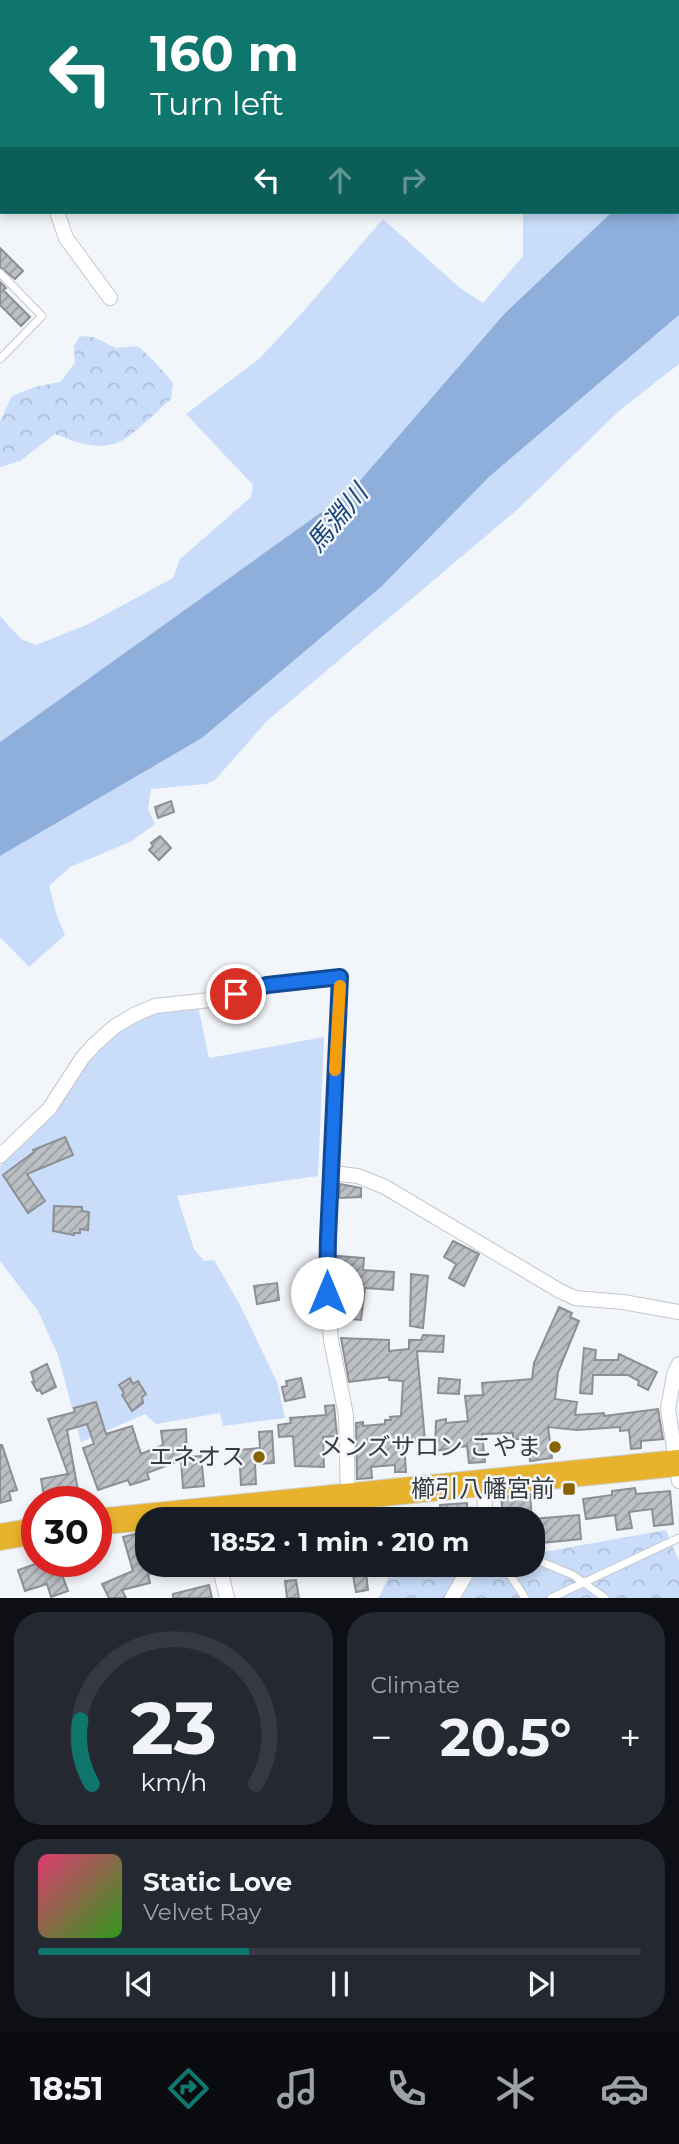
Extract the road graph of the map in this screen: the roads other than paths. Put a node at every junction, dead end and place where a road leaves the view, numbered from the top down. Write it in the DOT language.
graph roads {
  1 [pos="58,214"];
  2 [pos="0,273"];
  3 [pos="110,298"];
  4 [pos="0,359"];
  5 [pos="0,1156"];
  6 [pos="332,1173"];
  7 [pos="679,1312"];
  8 [pos="679,1364"];
  9 [pos="679,1469"];
  10 [pos="483,1484"];
  11 [pos="348,1497"];
  12 [pos="269,1507"];
  13 [pos="485,1507"];
  14 [pos="135,1519"];
  15 [pos="112,1521"];
  16 [pos="21,1534"];
  17 [pos="0,1537"];
  18 [pos="679,1538"];
  19 [pos="545,1562"];
  20 [pos="222,1577"];
  21 [pos="464,1577"];
  22 [pos="511,1577"];
  23 [pos="585,1582"];
  24 [pos="227,1598"];
  25 [pos="452,1598"];
  26 [pos="525,1598"];
  27 [pos="551,1598"];
  28 [pos="605,1598"];
  1 -- 3 [label="street"];
  2 -- 4 [label="lane"];
  5 -- 6 [label="street"];
  6 -- 7 [label="street"];
  6 -- 11 [label="street"];
  8 -- 9 [label="street"];
  9 -- 10 [label="highway"];
  10 -- 11 [label="highway"];
  10 -- 13 [label="street"];
  11 -- 12 [label="highway"];
  14 -- 15 [label="highway"];
  16 -- 17 [label="highway"];
  18 -- 23 [label="lane"];
  19 -- 23 [label="lane"];
  20 -- 24 [label="street"];
  21 -- 25 [label="street"];
  22 -- 26 [label="lane"];
  23 -- 27 [label="lane"];
  23 -- 28 [label="lane"];
}
